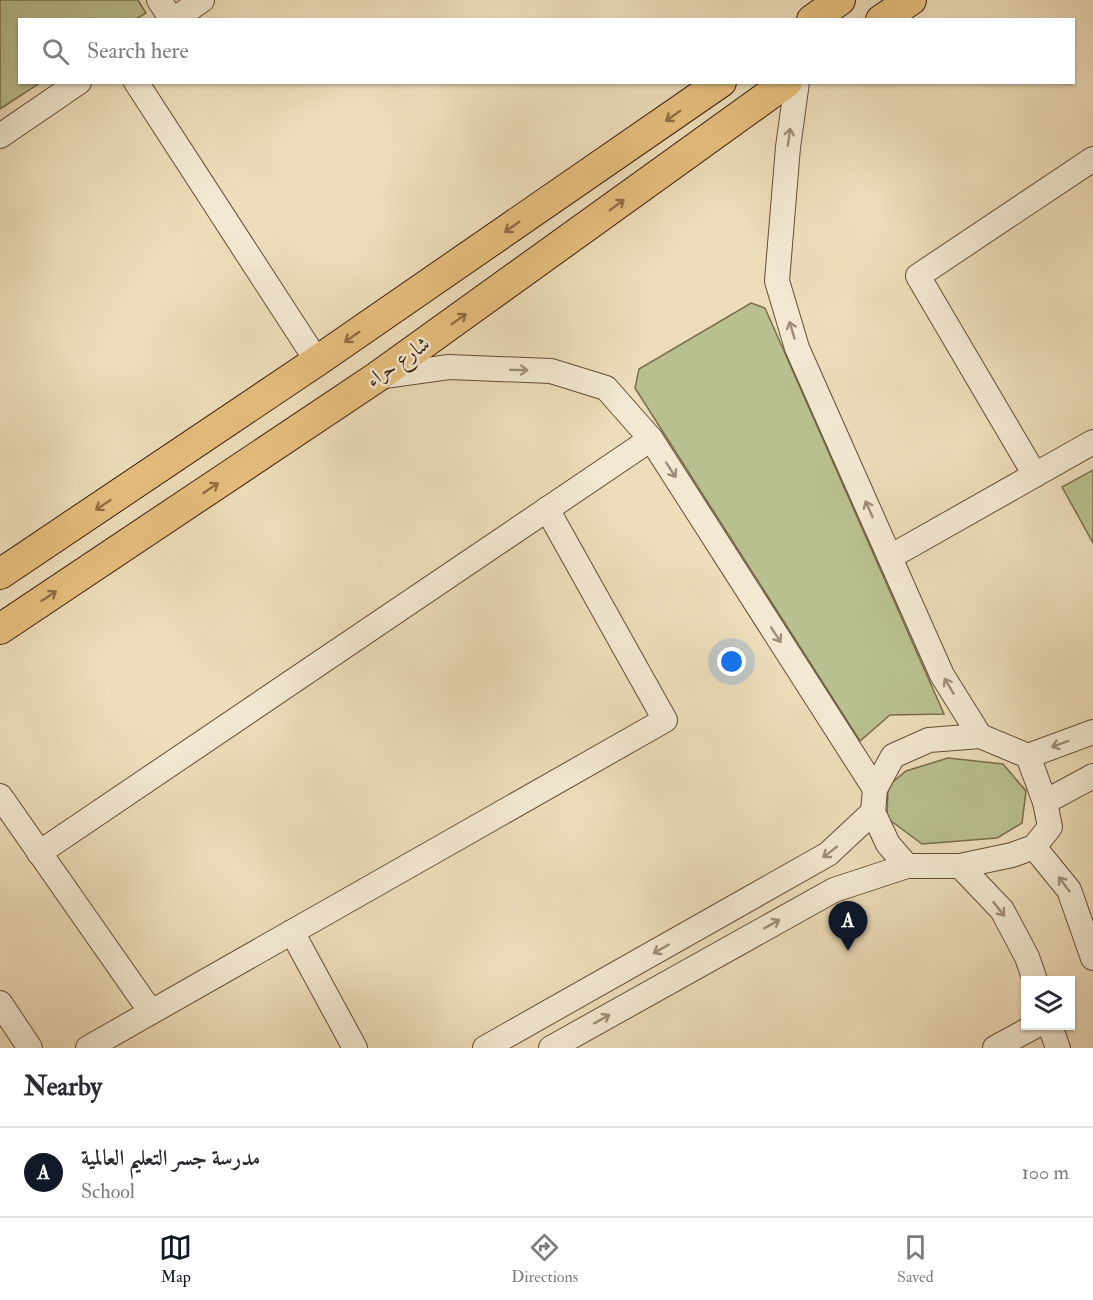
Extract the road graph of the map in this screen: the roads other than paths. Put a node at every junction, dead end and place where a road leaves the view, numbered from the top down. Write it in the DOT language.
graph roads {
  1 [pos="159,0"];
  2 [pos="202,0"];
  3 [pos="840,0"];
  4 [pos="911,0"];
  5 [pos="171,18"];
  6 [pos="175,18"];
  7 [pos="815,18"];
  8 [pos="885,18"];
  9 [pos="76,84"];
  10 [pos="137,84"];
  11 [pos="718,84"];
  12 [pos="785,84"];
  13 [pos="797,84"];
  14 [pos="0,136"];
  15 [pos="1093,159"];
  16 [pos="317,361"];
  17 [pos="377,377"];
  18 [pos="651,439"];
  19 [pos="1093,442"];
  20 [pos="1035,475"];
  21 [pos="134,484"];
  22 [pos="547,509"];
  23 [pos="161,521"];
  24 [pos="890,557"];
  25 [pos="0,574"];
  26 [pos="0,628"];
  27 [pos="1093,732"];
  28 [pos="980,736"];
  29 [pos="1028,756"];
  30 [pos="1093,776"];
  31 [pos="0,796"];
  32 [pos="874,801"];
  33 [pos="1045,802"];
  34 [pos="1034,847"];
  35 [pos="39,853"];
  36 [pos="907,866"];
  37 [pos="960,866"];
  38 [pos="292,932"];
  39 [pos="1093,958"];
  40 [pos="1033,976"];
  41 [pos="0,1003"];
  42 [pos="151,1012"];
  43 [pos="1028,1030"];
  44 [pos="1051,1030"];
  45 [pos="30,1048"];
  46 [pos="88,1048"];
  47 [pos="355,1048"];
  48 [pos="485,1048"];
  49 [pos="551,1048"];
  50 [pos="995,1048"];
  51 [pos="1058,1048"];
  1 -- 5 [label="street"];
  2 -- 6 [label="street"];
  3 -- 7 [label="main road"];
  4 -- 8 [label="main road"];
  9 -- 14 [label="street"];
  10 -- 16 [label="street"];
  11 -- 16 [label="main road, one-way"];
  17 -- 12 [label="main road, شارع حراء, one-way"];
  24 -- 13 [label="street, one-way"];
  15 -- 20 [label="street"];
  16 -- 21 [label="main road"];
  17 -- 18 [label="street, one-way"];
  23 -- 17 [label="main road, شارع حراء, one-way"];
  18 -- 22 [label="street"];
  18 -- 32 [label="street, one-way"];
  19 -- 20 [label="street"];
  20 -- 24 [label="street"];
  21 -- 23 [label="main road"];
  21 -- 25 [label="main road, one-way"];
  22 -- 35 [label="street"];
  22 -- 38 [label="street"];
  26 -- 23 [label="main road, شارع حراء, one-way"];
  28 -- 24 [label="street, one-way"];
  27 -- 29 [label="street, one-way"];
  28 -- 29 [label="street"];
  28 -- 32 [label="street"];
  29 -- 33 [label="street"];
  30 -- 33 [label="street"];
  31 -- 35 [label="street"];
  32 -- 36 [label="street"];
  32 -- 48 [label="street, one-way"];
  33 -- 34 [label="street"];
  34 -- 37 [label="street"];
  39 -- 34 [label="street, one-way"];
  35 -- 42 [label="street"];
  36 -- 37 [label="street"];
  49 -- 36 [label="street, one-way"];
  37 -- 40 [label="street, one-way"];
  38 -- 42 [label="street"];
  38 -- 47 [label="street"];
  41 -- 45 [label="street"];
  42 -- 46 [label="street"];
  43 -- 50 [label="street"];
  44 -- 51 [label="street"];
}
